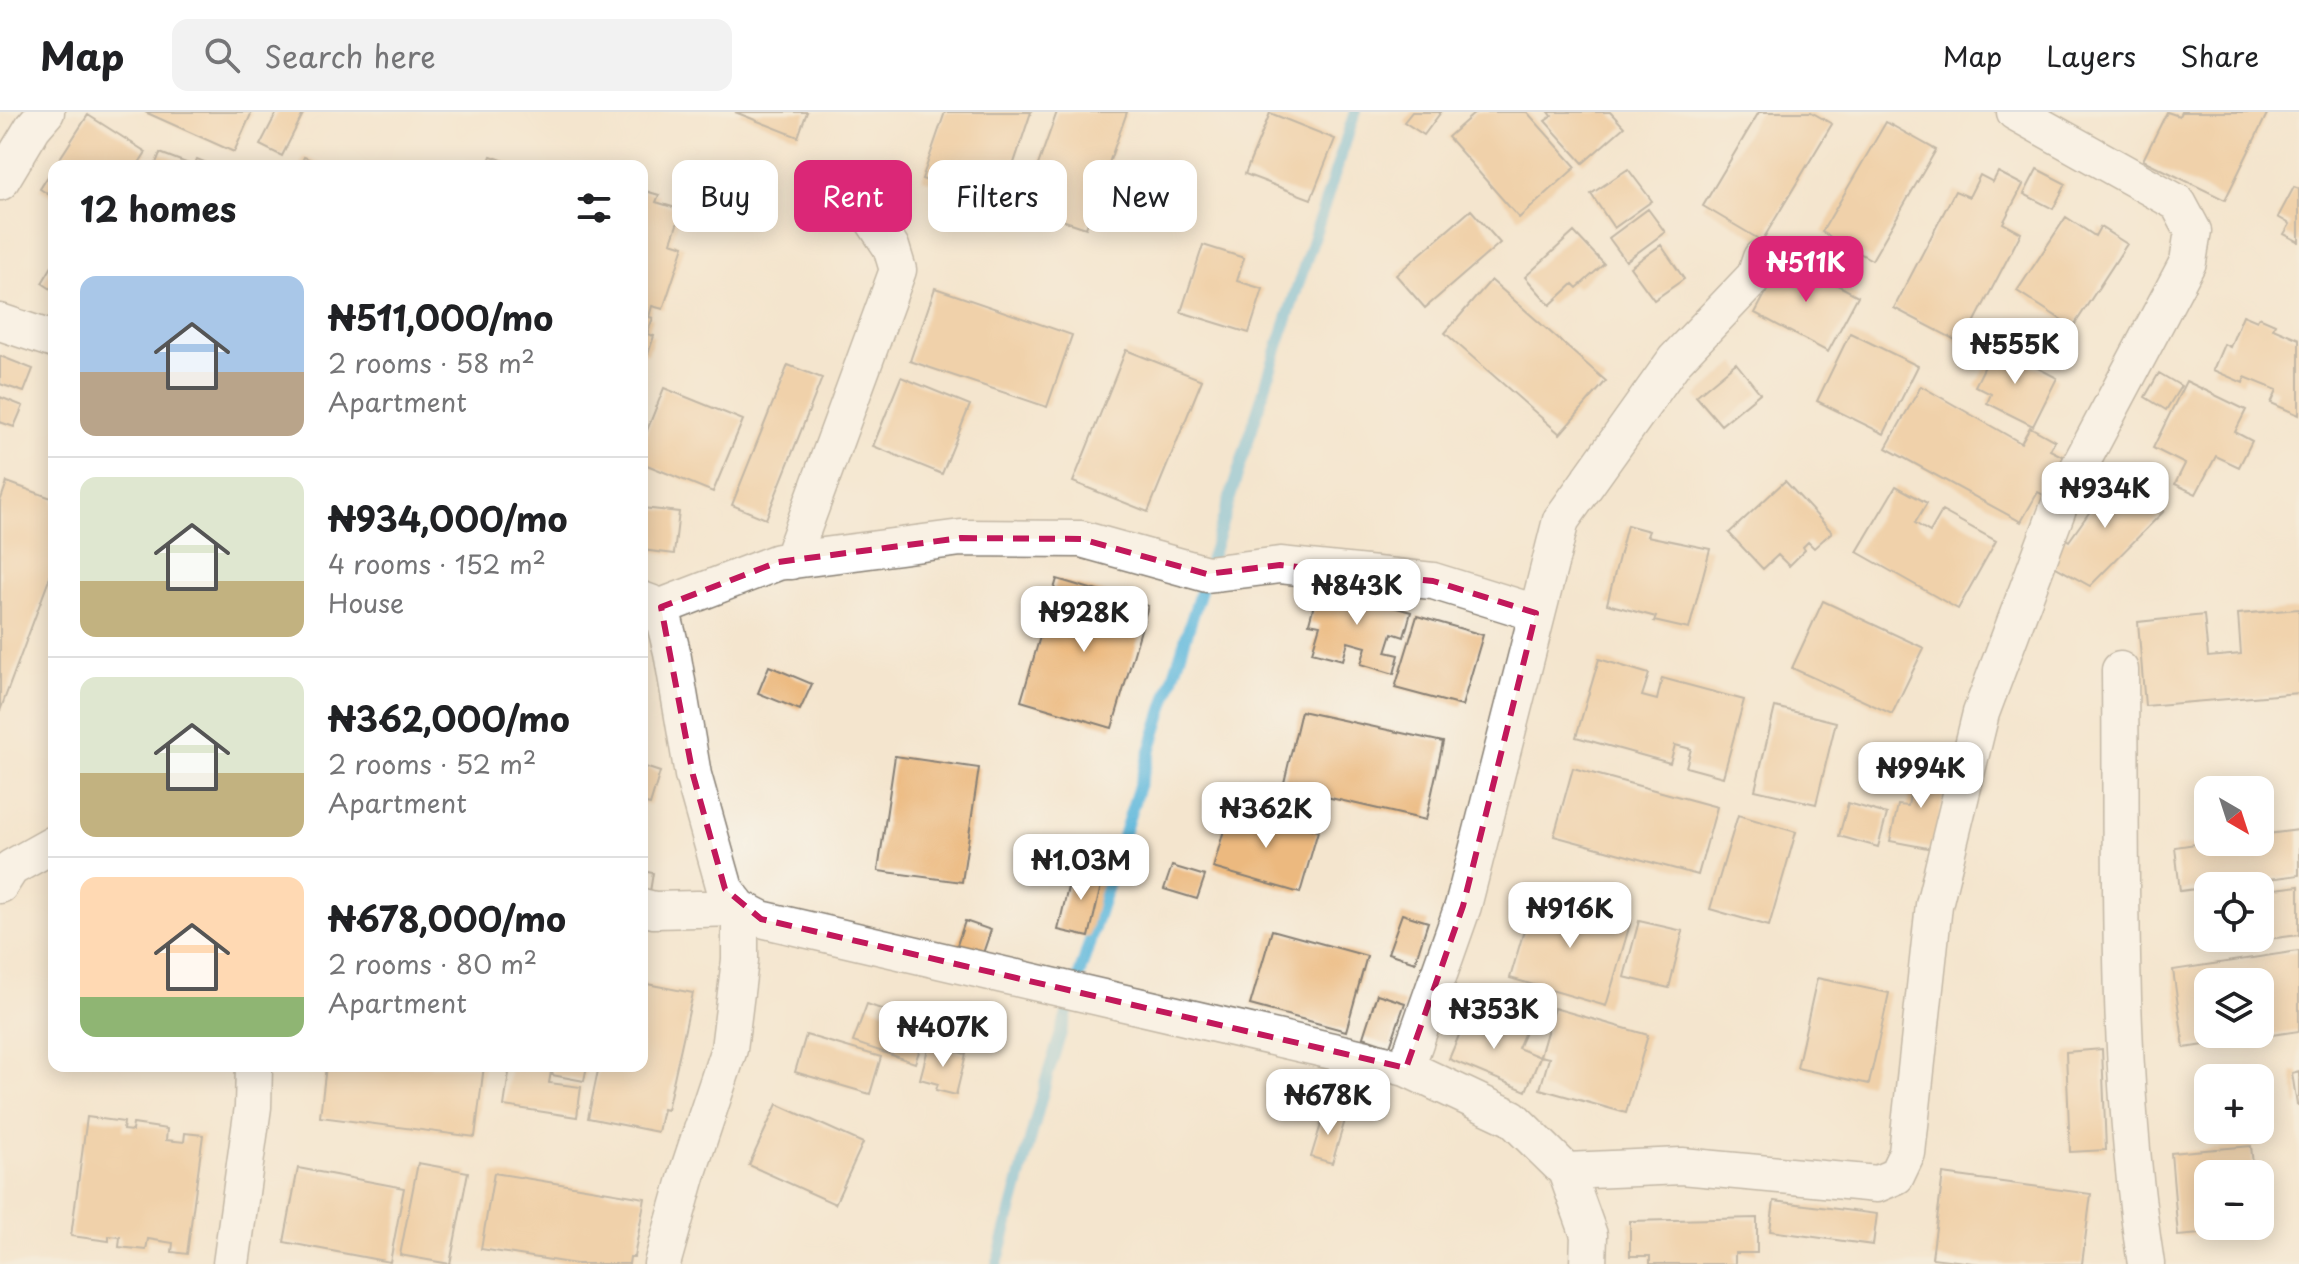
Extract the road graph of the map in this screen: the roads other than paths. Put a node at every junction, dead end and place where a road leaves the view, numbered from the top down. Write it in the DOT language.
graph roads {
  1 [pos="46,112"];
  2 [pos="2015,112"];
  3 [pos="0,182"];
  4 [pos="881,232"];
  5 [pos="1761,258"];
  6 [pos="0,322"];
  7 [pos="48,338"];
  8 [pos="791,561"];
  9 [pos="651,603"];
  10 [pos="1536,613"];
  11 [pos="2120,670"];
  12 [pos="48,847"];
  13 [pos="0,885"];
  14 [pos="648,908"];
  15 [pos="740,908"];
  16 [pos="1406,1068"];
  17 [pos="254,1072"];
  18 [pos="1566,1171"];
  19 [pos="231,1264"];
  20 [pos="662,1264"];
  21 [pos="1588,1264"];
  22 [pos="2146,1264"];
  1 -- 3 [label="street"];
  2 -- 18 [label="street"];
  4 -- 8 [label="street"];
  5 -- 10 [label="street"];
  6 -- 7 [label="street"];
  8 -- 9 [label="street"];
  8 -- 10 [label="street"];
  9 -- 15 [label="street"];
  10 -- 16 [label="street"];
  11 -- 22 [label="street"];
  12 -- 13 [label="street"];
  14 -- 15 [label="street"];
  15 -- 16 [label="street"];
  15 -- 20 [label="street"];
  16 -- 18 [label="street"];
  17 -- 19 [label="street"];
  18 -- 21 [label="street"];
}
